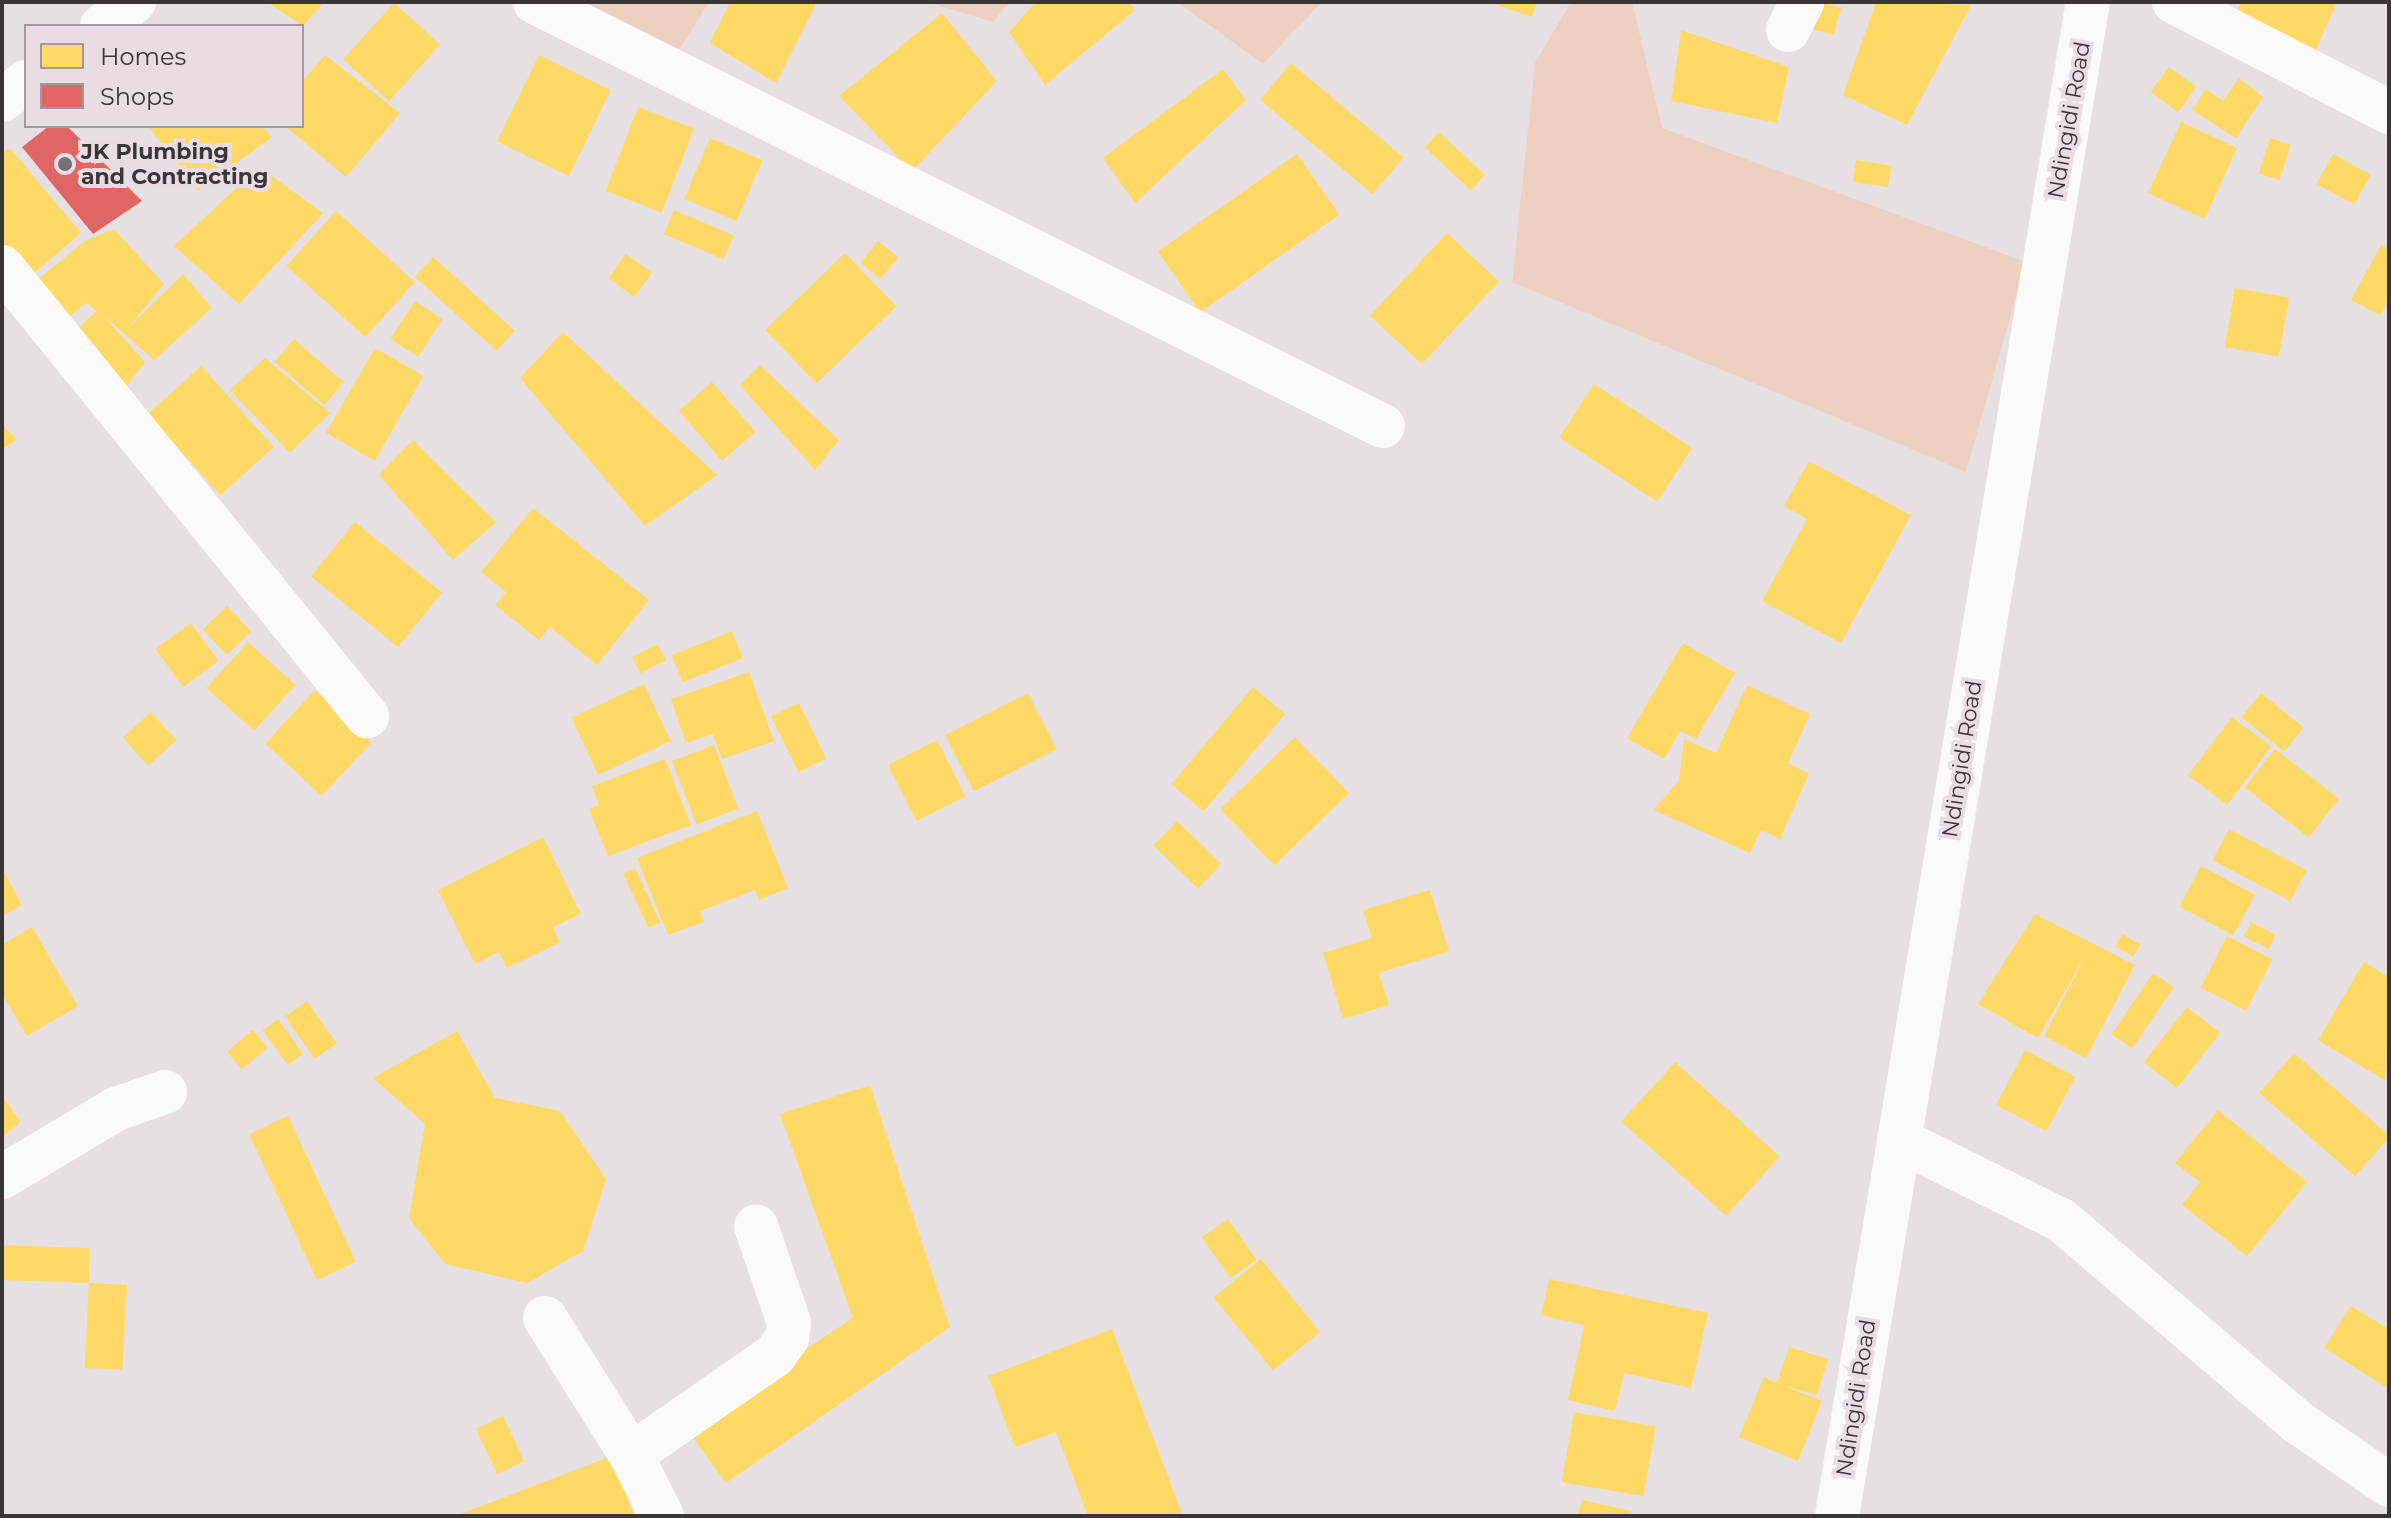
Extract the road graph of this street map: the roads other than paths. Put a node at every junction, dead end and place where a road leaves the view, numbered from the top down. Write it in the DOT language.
graph roads {
  1 [pos="134,2"];
  2 [pos="535,2"];
  3 [pos="2174,2"];
  4 [pos="2081,5"];
  5 [pos="105,24"];
  6 [pos="24,84"];
  7 [pos="2,100"];
  8 [pos="2389,112"];
  9 [pos="2,267"];
  10 [pos="1383,426"];
  11 [pos="367,716"];
  12 [pos="165,1092"];
  13 [pos="1899,1140"];
  14 [pos="2,1177"];
  15 [pos="756,1226"];
  16 [pos="545,1318"];
  17 [pos="631,1455"];
  18 [pos="2389,1485"];
  19 [pos="662,1516"];
  20 [pos="1837,1516"];
  1 -- 5 [label="street"];
  2 -- 10 [label="street"];
  3 -- 8 [label="street"];
  4 -- 13 [label="street, Ndingidi Road"];
  6 -- 7 [label="street"];
  9 -- 11 [label="street"];
  12 -- 14 [label="street"];
  13 -- 18 [label="street"];
  13 -- 20 [label="street, Ndingidi Road"];
  15 -- 17 [label="street"];
  16 -- 17 [label="street"];
  17 -- 19 [label="street"];
}
